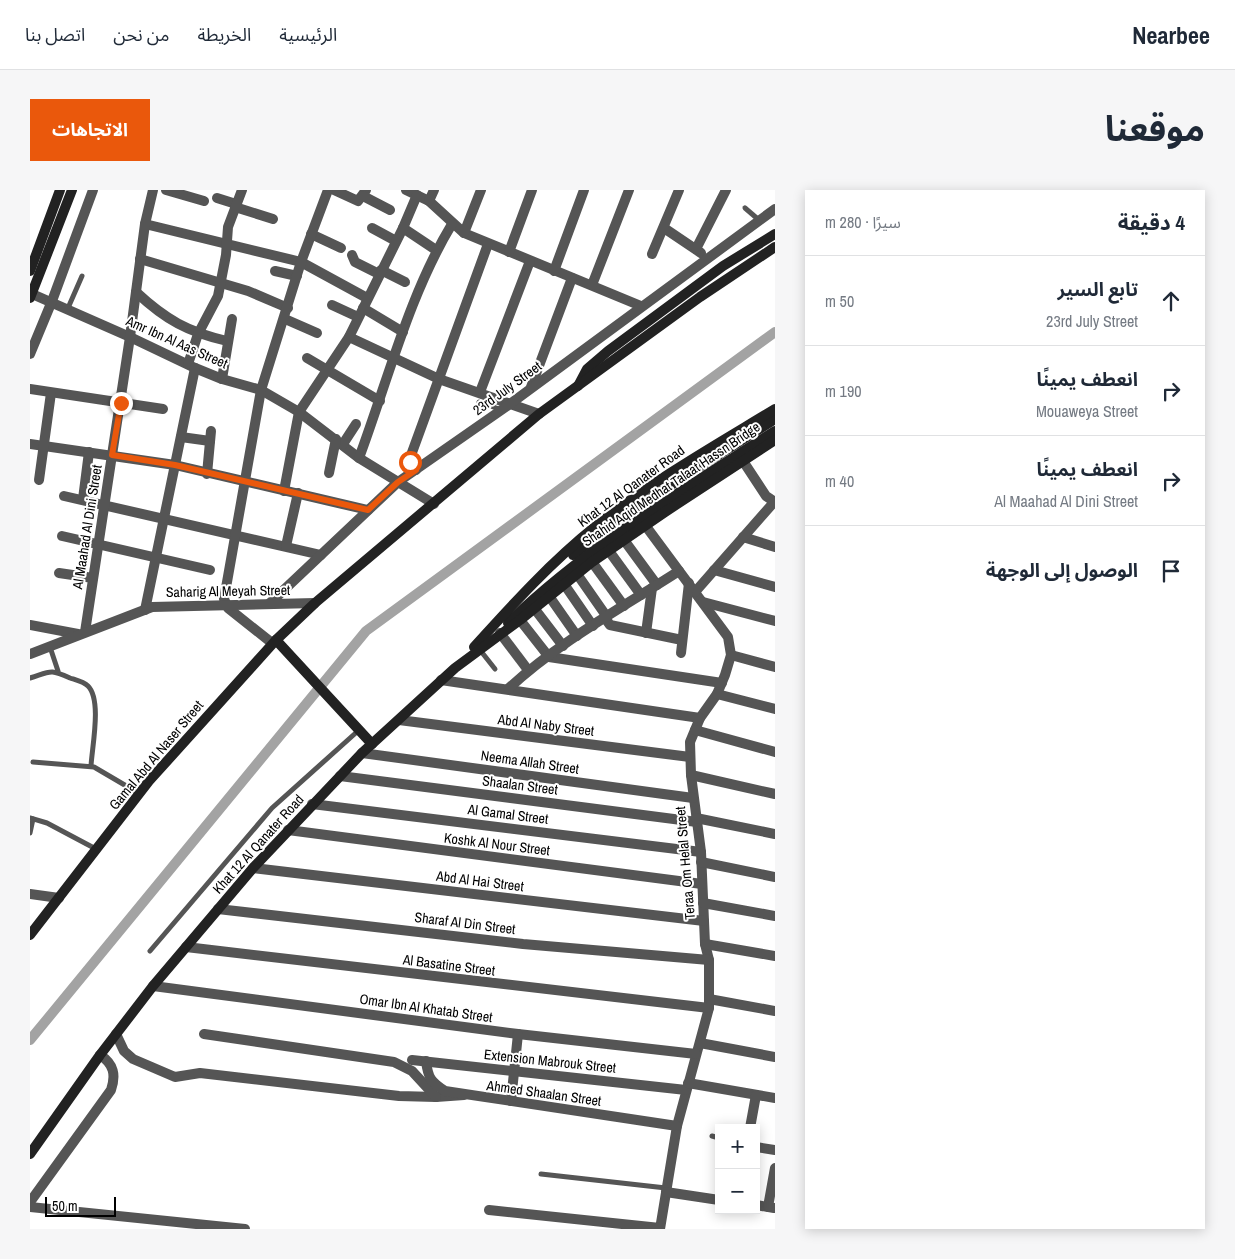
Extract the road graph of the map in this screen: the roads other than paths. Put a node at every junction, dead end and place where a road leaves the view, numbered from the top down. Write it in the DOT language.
graph roads {
  1 [pos="60,190"];
  2 [pos="72,190"];
  3 [pos="93,190"];
  4 [pos="152,190"];
  5 [pos="166,190"];
  6 [pos="242,190"];
  7 [pos="328,190"];
  8 [pos="334,190"];
  9 [pos="406,190"];
  10 [pos="434,190"];
  11 [pos="480,190"];
  12 [pos="532,190"];
  13 [pos="584,190"];
  14 [pos="629,190"];
  15 [pos="679,190"];
  16 [pos="726,190"];
  17 [pos="364,193"];
  18 [pos="417,195"];
  19 [pos="217,198"];
  20 [pos="204,200"];
  21 [pos="429,202"];
  22 [pos="236,206"];
  23 [pos="745,208"];
  24 [pos="775,209"];
  25 [pos="390,210"];
  26 [pos="273,219"];
  27 [pos="759,220"];
  28 [pos="145,224"];
  29 [pos="452,224"];
  30 [pos="372,228"];
  31 [pos="403,228"];
  32 [pos="664,228"];
  33 [pos="464,233"];
  34 [pos="311,234"];
  35 [pos="775,234"];
  36 [pos="396,241"];
  37 [pos="488,244"];
  38 [pos="227,245"];
  39 [pos="775,247"];
  40 [pos="341,248"];
  41 [pos="696,249"];
  42 [pos="436,250"];
  43 [pos="509,252"];
  44 [pos="652,254"];
  45 [pos="352,255"];
  46 [pos="708,257"];
  47 [pos="140,259"];
  48 [pos="530,260"];
  49 [pos="301,262"];
  50 [pos="30,271"];
  51 [pos="275,271"];
  52 [pos="554,271"];
  53 [pos="380,272"];
  54 [pos="82,276"];
  55 [pos="297,276"];
  56 [pos="572,278"];
  57 [pos="222,282"];
  58 [pos="405,282"];
  59 [pos="592,285"];
  60 [pos="136,292"];
  61 [pos="31,295"];
  62 [pos="52,301"];
  63 [pos="332,305"];
  64 [pos="641,306"];
  65 [pos="68,308"];
  66 [pos="288,308"];
  67 [pos="363,308"];
  68 [pos="232,319"];
  69 [pos="285,319"];
  70 [pos="403,332"];
  71 [pos="317,333"];
  72 [pos="198,334"];
  73 [pos="130,336"];
  74 [pos="349,336"];
  75 [pos="227,341"];
  76 [pos="30,354"];
  77 [pos="308,358"];
  78 [pos="395,358"];
  79 [pos="191,366"];
  80 [pos="328,370"];
  81 [pos="222,379"];
  82 [pos="439,379"];
  83 [pos="577,387"];
  84 [pos="531,388"];
  85 [pos="30,389"];
  86 [pos="261,390"];
  87 [pos="50,393"];
  88 [pos="480,397"];
  89 [pos="380,401"];
  90 [pos="121,403"];
  91 [pos="506,407"];
  92 [pos="163,409"];
  93 [pos="775,409"];
  94 [pos="299,412"];
  95 [pos="539,414"];
  96 [pos="775,419"];
  97 [pos="356,424"];
  98 [pos="775,431"];
  99 [pos="181,437"];
  100 [pos="775,440"];
  101 [pos="339,442"];
  102 [pos="30,444"];
  103 [pos="42,446"];
  104 [pos="89,452"];
  105 [pos="112,455"];
  106 [pos="359,458"];
  107 [pos="743,461"];
  108 [pos="175,465"];
  109 [pos="416,470"];
  110 [pos="329,473"];
  111 [pos="207,474"];
  112 [pos="39,480"];
  113 [pos="244,481"];
  114 [pos="398,482"];
  115 [pos="284,491"];
  116 [pos="298,493"];
  117 [pos="64,496"];
  118 [pos="83,500"];
  119 [pos="775,502"];
  120 [pos="104,504"];
  121 [pos="434,504"];
  122 [pos="368,510"];
  123 [pos="164,519"];
  124 [pos="645,525"];
  125 [pos="235,534"];
  126 [pos="62,536"];
  127 [pos="743,537"];
  128 [pos="624,540"];
  129 [pos="97,544"];
  130 [pos="286,546"];
  131 [pos="775,546"];
  132 [pos="609,551"];
  133 [pos="321,555"];
  134 [pos="156,558"];
  135 [pos="592,562"];
  136 [pos="210,570"];
  137 [pos="714,570"];
  138 [pos="679,571"];
  139 [pos="59,573"];
  140 [pos="577,574"];
  141 [pos="93,578"];
  142 [pos="564,584"];
  143 [pos="654,587"];
  144 [pos="775,587"];
  145 [pos="692,588"];
  146 [pos="641,595"];
  147 [pos="549,596"];
  148 [pos="703,602"];
  149 [pos="315,603"];
  150 [pos="224,604"];
  151 [pos="269,604"];
  152 [pos="624,606"];
  153 [pos="534,608"];
  154 [pos="145,610"];
  155 [pos="606,617"];
  156 [pos="520,620"];
  157 [pos="775,622"];
  158 [pos="30,625"];
  159 [pos="593,626"];
  160 [pos="82,633"];
  161 [pos="500,633"];
  162 [pos="646,633"];
  163 [pos="489,636"];
  164 [pos="577,636"];
  165 [pos="682,640"];
  166 [pos="274,641"];
  167 [pos="50,646"];
  168 [pos="563,646"];
  169 [pos="479,649"];
  170 [pos="681,653"];
  171 [pos="30,654"];
  172 [pos="731,655"];
  173 [pos="549,657"];
  174 [pos="775,667"];
  175 [pos="455,668"];
  176 [pos="495,669"];
  177 [pos="528,670"];
  178 [pos="58,671"];
  179 [pos="30,678"];
  180 [pos="441,680"];
  181 [pos="722,683"];
  182 [pos="508,689"];
  183 [pos="717,694"];
  184 [pos="775,709"];
  185 [pos="700,718"];
  186 [pos="399,720"];
  187 [pos="359,730"];
  188 [pos="695,730"];
  189 [pos="372,744"];
  190 [pos="775,752"];
  191 [pos="362,753"];
  192 [pos="690,757"];
  193 [pos="33,762"];
  194 [pos="90,766"];
  195 [pos="691,775"];
  196 [pos="340,776"];
  197 [pos="140,794"];
  198 [pos="775,794"];
  199 [pos="693,798"];
  200 [pos="312,804"];
  201 [pos="31,818"];
  202 [pos="697,820"];
  203 [pos="288,830"];
  204 [pos="30,833"];
  205 [pos="775,834"];
  206 [pos="96,849"];
  207 [pos="701,857"];
  208 [pos="254,868"];
  209 [pos="775,877"];
  210 [pos="702,884"];
  211 [pos="30,894"];
  212 [pos="59,898"];
  213 [pos="703,903"];
  214 [pos="218,909"];
  215 [pos="775,916"];
  216 [pos="704,922"];
  217 [pos="30,935"];
  218 [pos="705,944"];
  219 [pos="186,947"];
  220 [pos="150,951"];
  221 [pos="775,956"];
  222 [pos="709,960"];
  223 [pos="153,986"];
  224 [pos="709,1004"];
  225 [pos="775,1011"];
  226 [pos="116,1034"];
  227 [pos="204,1034"];
  228 [pos="518,1034"];
  229 [pos="700,1043"];
  230 [pos="696,1054"];
  231 [pos="100,1055"];
  232 [pos="775,1057"];
  233 [pos="412,1060"];
  234 [pos="426,1061"];
  235 [pos="515,1071"];
  236 [pos="687,1086"];
  237 [pos="464,1095"];
  238 [pos="756,1095"];
  239 [pos="436,1098"];
  240 [pos="775,1098"];
  241 [pos="511,1101"];
  242 [pos="751,1124"];
  243 [pos="677,1126"];
  244 [pos="712,1136"];
  245 [pos="715,1137"];
  246 [pos="760,1148"];
  247 [pos="775,1150"];
  248 [pos="30,1154"];
  249 [pos="775,1168"];
  250 [pos="541,1174"];
  251 [pos="666,1190"];
  252 [pos="715,1199"];
  253 [pos="30,1202"];
  254 [pos="30,1207"];
  255 [pos="772,1207"];
  256 [pos="489,1210"];
  257 [pos="660,1228"];
  258 [pos="245,1229"];
  1 -- 50 [label="main road"];
  2 -- 61 [label="main road"];
  3 -- 62 [label="street"];
  4 -- 28 [label="street, Al Maahad Al Dini Street"];
  5 -- 20 [label="street"];
  6 -- 22 [label="street"];
  7 -- 34 [label="street"];
  8 -- 17 [label="street"];
  9 -- 18 [label="street"];
  10 -- 21 [label="street"];
  11 -- 33 [label="street"];
  12 -- 43 [label="street"];
  13 -- 52 [label="street"];
  14 -- 59 [label="street"];
  15 -- 32 [label="street"];
  16 -- 41 [label="street"];
  17 -- 25 [label="street"];
  18 -- 21 [label="street"];
  18 -- 31 [label="street"];
  19 -- 22 [label="street"];
  21 -- 29 [label="street"];
  22 -- 26 [label="street"];
  22 -- 38 [label="street"];
  23 -- 27 [label="lane"];
  24 -- 27 [label="street, 23rd July Street"];
  27 -- 46 [label="street, 23rd July Street"];
  28 -- 38 [label="street"];
  28 -- 47 [label="street, Al Maahad Al Dini Street"];
  29 -- 33 [label="street"];
  29 -- 42 [label="street"];
  30 -- 36 [label="street"];
  31 -- 36 [label="street"];
  31 -- 42 [label="street"];
  32 -- 41 [label="street"];
  32 -- 44 [label="street"];
  33 -- 37 [label="street"];
  34 -- 40 [label="street"];
  34 -- 49 [label="street"];
  35 -- 83 [label="main road"];
  36 -- 53 [label="street"];
  37 -- 43 [label="street"];
  37 -- 82 [label="street"];
  38 -- 49 [label="street"];
  38 -- 57 [label="street"];
  39 -- 83 [label="main road"];
  41 -- 46 [label="street"];
  42 -- 70 [label="street"];
  43 -- 48 [label="street"];
  45 -- 53 [label="street"];
  46 -- 64 [label="street, 23rd July Street"];
  47 -- 57 [label="street"];
  47 -- 60 [label="street, Al Maahad Al Dini Street"];
  48 -- 52 [label="street"];
  48 -- 88 [label="street"];
  49 -- 55 [label="street"];
  49 -- 67 [label="street"];
  51 -- 55 [label="street"];
  52 -- 56 [label="street"];
  53 -- 58 [label="street"];
  53 -- 67 [label="street"];
  54 -- 65 [label="lane"];
  55 -- 66 [label="street"];
  56 -- 59 [label="street"];
  56 -- 84 [label="street"];
  57 -- 66 [label="street"];
  57 -- 72 [label="street"];
  59 -- 64 [label="street"];
  60 -- 72 [label="street"];
  60 -- 73 [label="street, Al Maahad Al Dini Street"];
  61 -- 62 [label="street, Amr Ibn Al Aas Street"];
  62 -- 65 [label="street, Amr Ibn Al Aas Street"];
  62 -- 76 [label="street"];
  63 -- 67 [label="street"];
  64 -- 84 [label="street, 23rd July Street"];
  65 -- 73 [label="street, Amr Ibn Al Aas Street"];
  66 -- 69 [label="street"];
  67 -- 70 [label="street"];
  67 -- 74 [label="street"];
  68 -- 75 [label="street"];
  69 -- 71 [label="street"];
  69 -- 86 [label="street"];
  70 -- 78 [label="street"];
  72 -- 75 [label="street"];
  72 -- 79 [label="street"];
  73 -- 79 [label="street, Amr Ibn Al Aas Street"];
  73 -- 90 [label="street, Al Maahad Al Dini Street"];
  74 -- 78 [label="street"];
  74 -- 80 [label="street"];
  75 -- 81 [label="street"];
  77 -- 80 [label="street"];
  78 -- 82 [label="street"];
  78 -- 89 [label="street"];
  79 -- 81 [label="street, Amr Ibn Al Aas Street"];
  79 -- 99 [label="street"];
  80 -- 89 [label="street"];
  80 -- 94 [label="street"];
  81 -- 86 [label="street, Amr Ibn Al Aas Street"];
  82 -- 88 [label="street"];
  82 -- 109 [label="street"];
  83 -- 95 [label="main road"];
  84 -- 91 [label="street, 23rd July Street"];
  85 -- 87 [label="street"];
  86 -- 94 [label="street, Amr Ibn Al Aas Street"];
  86 -- 113 [label="street"];
  87 -- 90 [label="street"];
  87 -- 103 [label="street"];
  88 -- 91 [label="street"];
  89 -- 106 [label="street"];
  90 -- 92 [label="street"];
  90 -- 105 [label="street, Al Maahad Al Dini Street"];
  91 -- 95 [label="street"];
  91 -- 109 [label="street, 23rd July Street"];
  93 -- 163 [label="main road, Khat 12 Al Qanater Road"];
  94 -- 101 [label="street, Amr Ibn Al Aas Street"];
  94 -- 115 [label="street"];
  95 -- 121 [label="main road"];
  96 -- 163 [label="main road, Shahid Aqid Medhat Talaat Hassn Bridge"];
  97 -- 101 [label="street"];
  98 -- 163 [label="main road, Shahid Aqid Medhat Talaat Hassn Bridge"];
  99 -- 108 [label="street"];
  99 -- 111 [label="street"];
  100 -- 107 [label="main road, Khat 12 Al Qanater Road"];
  101 -- 106 [label="street, Amr Ibn Al Aas Street"];
  101 -- 110 [label="street"];
  102 -- 103 [label="street"];
  103 -- 104 [label="street"];
  103 -- 112 [label="street"];
  104 -- 105 [label="street"];
  104 -- 118 [label="street"];
  105 -- 108 [label="street"];
  105 -- 120 [label="street, Al Maahad Al Dini Street"];
  106 -- 114 [label="street, Amr Ibn Al Aas Street"];
  107 -- 119 [label="street"];
  107 -- 124 [label="main road, Khat 12 Al Qanater Road"];
  108 -- 111 [label="street"];
  108 -- 123 [label="street"];
  109 -- 114 [label="street, 23rd July Street"];
  111 -- 113 [label="street"];
  113 -- 115 [label="street"];
  113 -- 125 [label="street"];
  114 -- 121 [label="street, Amr Ibn Al Aas Street"];
  114 -- 122 [label="street, 23rd July Street"];
  115 -- 116 [label="street"];
  116 -- 122 [label="street"];
  116 -- 130 [label="street"];
  117 -- 118 [label="street"];
  118 -- 120 [label="street"];
  119 -- 127 [label="street"];
  120 -- 123 [label="street"];
  120 -- 129 [label="street, Al Maahad Al Dini Street"];
  121 -- 149 [label="main road"];
  122 -- 133 [label="street, 23rd July Street"];
  123 -- 125 [label="street"];
  123 -- 134 [label="street"];
  124 -- 128 [label="main road, Khat 12 Al Qanater Road"];
  124 -- 138 [label="street"];
  125 -- 130 [label="street"];
  125 -- 150 [label="street"];
  126 -- 129 [label="street"];
  127 -- 131 [label="street"];
  127 -- 137 [label="street"];
  128 -- 132 [label="main road, Khat 12 Al Qanater Road"];
  128 -- 143 [label="street"];
  129 -- 134 [label="street"];
  129 -- 141 [label="street, Al Maahad Al Dini Street"];
  130 -- 133 [label="street"];
  132 -- 135 [label="main road, Khat 12 Al Qanater Road"];
  132 -- 146 [label="street"];
  133 -- 151 [label="street, 23rd July Street"];
  134 -- 136 [label="street"];
  134 -- 154 [label="street"];
  135 -- 140 [label="main road, Khat 12 Al Qanater Road"];
  135 -- 152 [label="street"];
  137 -- 144 [label="street"];
  137 -- 145 [label="street"];
  138 -- 143 [label="street"];
  138 -- 145 [label="street"];
  139 -- 141 [label="street"];
  140 -- 142 [label="main road, Khat 12 Al Qanater Road"];
  140 -- 155 [label="street"];
  141 -- 160 [label="street, Al Maahad Al Dini Street"];
  142 -- 147 [label="main road, Khat 12 Al Qanater Road"];
  142 -- 159 [label="street"];
  143 -- 146 [label="street"];
  143 -- 162 [label="street"];
  145 -- 148 [label="street"];
  145 -- 165 [label="street"];
  146 -- 152 [label="street"];
  147 -- 153 [label="main road, Khat 12 Al Qanater Road"];
  147 -- 164 [label="street"];
  148 -- 157 [label="street"];
  148 -- 172 [label="street"];
  149 -- 151 [label="street, Saharig Al Meyah Street"];
  149 -- 166 [label="main road, Gamal Abd Al Naser Street"];
  150 -- 151 [label="street, Saharig Al Meyah Street"];
  150 -- 154 [label="street, Saharig Al Meyah Street"];
  150 -- 166 [label="street"];
  152 -- 155 [label="street"];
  153 -- 156 [label="main road, Khat 12 Al Qanater Road"];
  153 -- 168 [label="street"];
  154 -- 160 [label="street, Saharig Al Meyah Street"];
  155 -- 159 [label="street"];
  155 -- 162 [label="street"];
  156 -- 161 [label="main road, Khat 12 Al Qanater Road"];
  156 -- 173 [label="street"];
  158 -- 160 [label="street"];
  159 -- 164 [label="street"];
  160 -- 167 [label="street, Saharig Al Meyah Street"];
  161 -- 163 [label="main road, Khat 12 Al Qanater Road"];
  161 -- 177 [label="street"];
  162 -- 165 [label="street"];
  163 -- 169 [label="main road, Khat 12 Al Qanater Road"];
  163 -- 175 [label="main road, Khat 12 Al Qanater Road"];
  164 -- 168 [label="street"];
  165 -- 170 [label="street"];
  166 -- 187 [label="main road"];
  166 -- 197 [label="main road, Gamal Abd Al Naser Street"];
  167 -- 171 [label="street, Saharig Al Meyah Street"];
  167 -- 178 [label="lane"];
  168 -- 173 [label="street"];
  169 -- 175 [label="main road, Khat 12 Al Qanater Road"];
  169 -- 176 [label="lane"];
  172 -- 174 [label="street"];
  172 -- 181 [label="street, Teraa Om Helal Street"];
  173 -- 177 [label="street"];
  173 -- 181 [label="street"];
  175 -- 180 [label="main road, Khat 12 Al Qanater Road"];
  177 -- 182 [label="street"];
  178 -- 179 [label="lane"];
  178 -- 194 [label="lane"];
  180 -- 182 [label="street"];
  180 -- 186 [label="main road, Khat 12 Al Qanater Road"];
  181 -- 183 [label="street, Teraa Om Helal Street"];
  182 -- 185 [label="street"];
  183 -- 184 [label="street"];
  183 -- 185 [label="street, Teraa Om Helal Street"];
  185 -- 188 [label="street, Teraa Om Helal Street"];
  186 -- 189 [label="main road, Khat 12 Al Qanater Road"];
  186 -- 192 [label="street, Abd Al Naby Street"];
  187 -- 189 [label="main road"];
  187 -- 220 [label="lane"];
  188 -- 190 [label="street"];
  188 -- 192 [label="street, Teraa Om Helal Street"];
  189 -- 191 [label="main road, Khat 12 Al Qanater Road"];
  191 -- 196 [label="main road, Khat 12 Al Qanater Road"];
  191 -- 199 [label="street, Neema Allah Street"];
  192 -- 195 [label="street, Teraa Om Helal Street"];
  193 -- 194 [label="lane"];
  194 -- 197 [label="lane"];
  195 -- 198 [label="street"];
  195 -- 199 [label="street, Teraa Om Helal Street"];
  196 -- 200 [label="main road, Khat 12 Al Qanater Road"];
  196 -- 202 [label="street, Shaalan Street"];
  197 -- 206 [label="main road, Gamal Abd Al Naser Street"];
  199 -- 202 [label="street, Teraa Om Helal Street"];
  200 -- 203 [label="main road, Khat 12 Al Qanater Road"];
  200 -- 207 [label="street, Al Gamal Street"];
  201 -- 204 [label="lane"];
  201 -- 206 [label="lane"];
  202 -- 205 [label="street, Shaalan Street"];
  202 -- 207 [label="street, Teraa Om Helal Street"];
  203 -- 208 [label="main road, Khat 12 Al Qanater Road"];
  203 -- 210 [label="street, Koshk Al Nour Street"];
  206 -- 212 [label="main road, Gamal Abd Al Naser Street"];
  207 -- 209 [label="street, Al Gamal Street"];
  207 -- 210 [label="street, Teraa Om Helal Street"];
  208 -- 214 [label="main road, Khat 12 Al Qanater Road"];
  208 -- 216 [label="street, Abd Al Hai Street"];
  210 -- 213 [label="street, Teraa Om Helal Street"];
  211 -- 212 [label="street"];
  212 -- 217 [label="main road, Gamal Abd Al Naser Street"];
  213 -- 215 [label="street"];
  213 -- 216 [label="street, Teraa Om Helal Street"];
  214 -- 219 [label="main road, Khat 12 Al Qanater Road"];
  214 -- 222 [label="street, Sharaf Al Din Street"];
  216 -- 218 [label="street, Teraa Om Helal Street"];
  218 -- 221 [label="street"];
  218 -- 222 [label="street, Teraa Om Helal Street"];
  219 -- 223 [label="main road, Khat 12 Al Qanater Road"];
  219 -- 224 [label="street, Al Basatine Street"];
  222 -- 224 [label="street, Teraa Om Helal Street"];
  223 -- 226 [label="main road, Khat 12 Al Qanater Road"];
  223 -- 228 [label="street, Omar Ibn Al Khatab Street"];
  224 -- 225 [label="street, Al Basatine Street"];
  224 -- 229 [label="street, Teraa Om Helal Street"];
  226 -- 231 [label="main road, Khat 12 Al Qanater Road"];
  226 -- 239 [label="street"];
  227 -- 239 [label="street"];
  228 -- 230 [label="street, Omar Ibn Al Khatab Street"];
  228 -- 235 [label="street"];
  229 -- 230 [label="street, Teraa Om Helal Street"];
  229 -- 232 [label="street"];
  230 -- 236 [label="street, Teraa Om Helal Street"];
  231 -- 248 [label="main road, Khat 12 Al Qanater Road"];
  231 -- 253 [label="street"];
  233 -- 234 [label="street, Extension Mabrouk Street"];
  234 -- 235 [label="street, Extension Mabrouk Street"];
  234 -- 237 [label="street, Ahmed Shaalan Street"];
  235 -- 236 [label="street, Extension Mabrouk Street"];
  235 -- 241 [label="street"];
  236 -- 238 [label="street, Extension Mabrouk Street"];
  236 -- 243 [label="street, Teraa Om Helal Street"];
  237 -- 239 [label="street"];
  237 -- 241 [label="street, Ahmed Shaalan Street"];
  238 -- 240 [label="street, Extension Mabrouk Street"];
  238 -- 242 [label="street"];
  241 -- 243 [label="street, Ahmed Shaalan Street"];
  243 -- 251 [label="street, Teraa Om Helal Street"];
  244 -- 245 [label="lane"];
  246 -- 247 [label="street"];
  249 -- 255 [label="street"];
  250 -- 251 [label="lane"];
  251 -- 252 [label="street"];
  251 -- 257 [label="street, Teraa Om Helal Street"];
  254 -- 258 [label="street"];
  256 -- 257 [label="street"];
}
